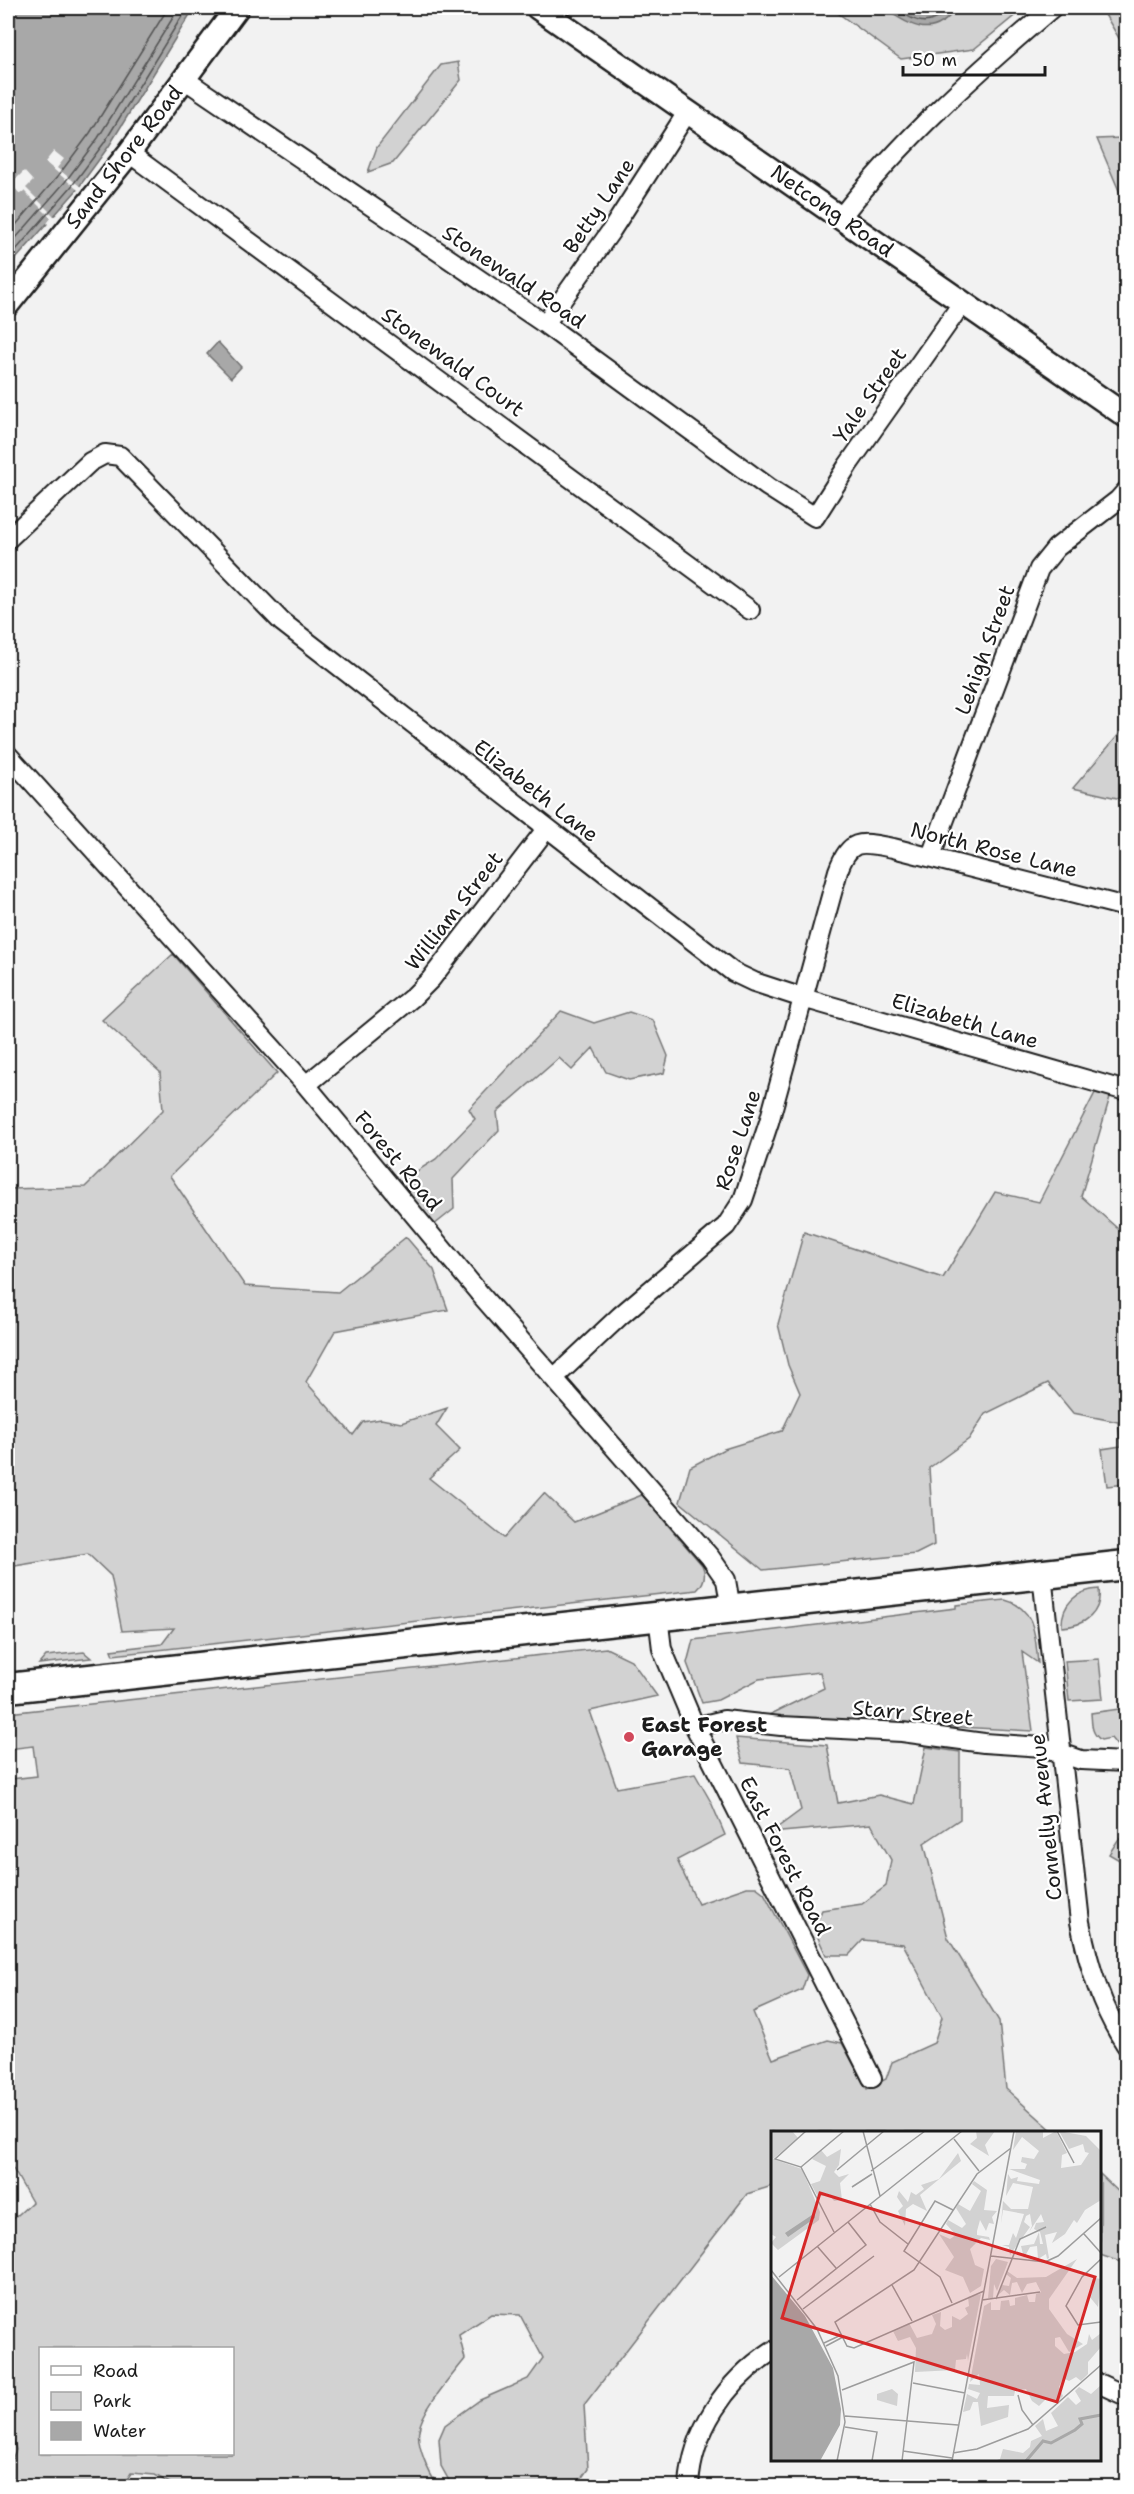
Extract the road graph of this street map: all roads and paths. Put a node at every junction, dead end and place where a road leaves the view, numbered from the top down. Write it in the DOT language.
graph roads {
  1 [pos="237,8"];
  2 [pos="537,8"];
  3 [pos="1052,8"];
  4 [pos="184,79"];
  5 [pos="688,111"];
  6 [pos="129,153"];
  7 [pos="841,217"];
  8 [pos="963,302"];
  9 [pos="8,304"];
  10 [pos="545,324"];
  11 [pos="1126,416"];
  12 [pos="1126,491"];
  13 [pos="815,516"];
  14 [pos="8,536"];
  15 [pos="750,610"];
  16 [pos="8,755"];
  17 [pos="547,828"];
  18 [pos="851,846"];
  19 [pos="931,856"];
  20 [pos="1126,907"];
  21 [pos="803,998"];
  22 [pos="306,1085"];
  23 [pos="1126,1091"];
  24 [pos="555,1377"];
  25 [pos="1126,1565"];
  26 [pos="1042,1575"];
  27 [pos="731,1609"];
  28 [pos="658,1616"];
  29 [pos="8,1688"];
  30 [pos="695,1727"];
  31 [pos="1062,1753"];
  32 [pos="1126,1762"];
  33 [pos="1126,2046"];
  34 [pos="872,2078"];
  35 [pos="771,2352"];
  36 [pos="1101,2384"];
  37 [pos="1126,2396"];
  38 [pos="689,2487"];
  1 -- 4 [label="street, Sand Shore Road"];
  2 -- 5 [label="street, Netcong Road"];
  3 -- 7 [label="street"];
  4 -- 6 [label="street, Sand Shore Road"];
  4 -- 10 [label="street, Stonewald Road"];
  5 -- 7 [label="street, Netcong Road"];
  5 -- 10 [label="street, Betty Lane"];
  6 -- 9 [label="street, Sand Shore Road"];
  6 -- 15 [label="street, Stonewald Court"];
  7 -- 8 [label="street, Netcong Road"];
  8 -- 11 [label="street, Netcong Road"];
  8 -- 13 [label="street, Yale Street"];
  10 -- 13 [label="street, Stonewald Road"];
  12 -- 19 [label="street, Lehigh Street"];
  14 -- 17 [label="street, Elizabeth Lane"];
  16 -- 22 [label="street, Forest Road"];
  17 -- 21 [label="street, Elizabeth Lane"];
  17 -- 22 [label="street, William Street"];
  18 -- 19 [label="street, North Rose Lane"];
  18 -- 21 [label="street, Rose Lane"];
  19 -- 20 [label="street, North Rose Lane"];
  21 -- 23 [label="street, Elizabeth Lane"];
  21 -- 24 [label="street, Rose Lane"];
  22 -- 24 [label="street, Forest Road"];
  24 -- 27 [label="street, Forest Road"];
  25 -- 26 [label="main road"];
  26 -- 27 [label="main road"];
  26 -- 31 [label="street, Connelly Avenue"];
  27 -- 28 [label="main road"];
  28 -- 29 [label="main road"];
  28 -- 30 [label="street, East Forest Road"];
  30 -- 31 [label="street, Starr Street"];
  30 -- 34 [label="street, East Forest Road"];
  31 -- 32 [label="street, Starr Street"];
  31 -- 33 [label="street, Connelly Avenue"];
  35 -- 38 [label="street"];
  36 -- 37 [label="street"];
}
